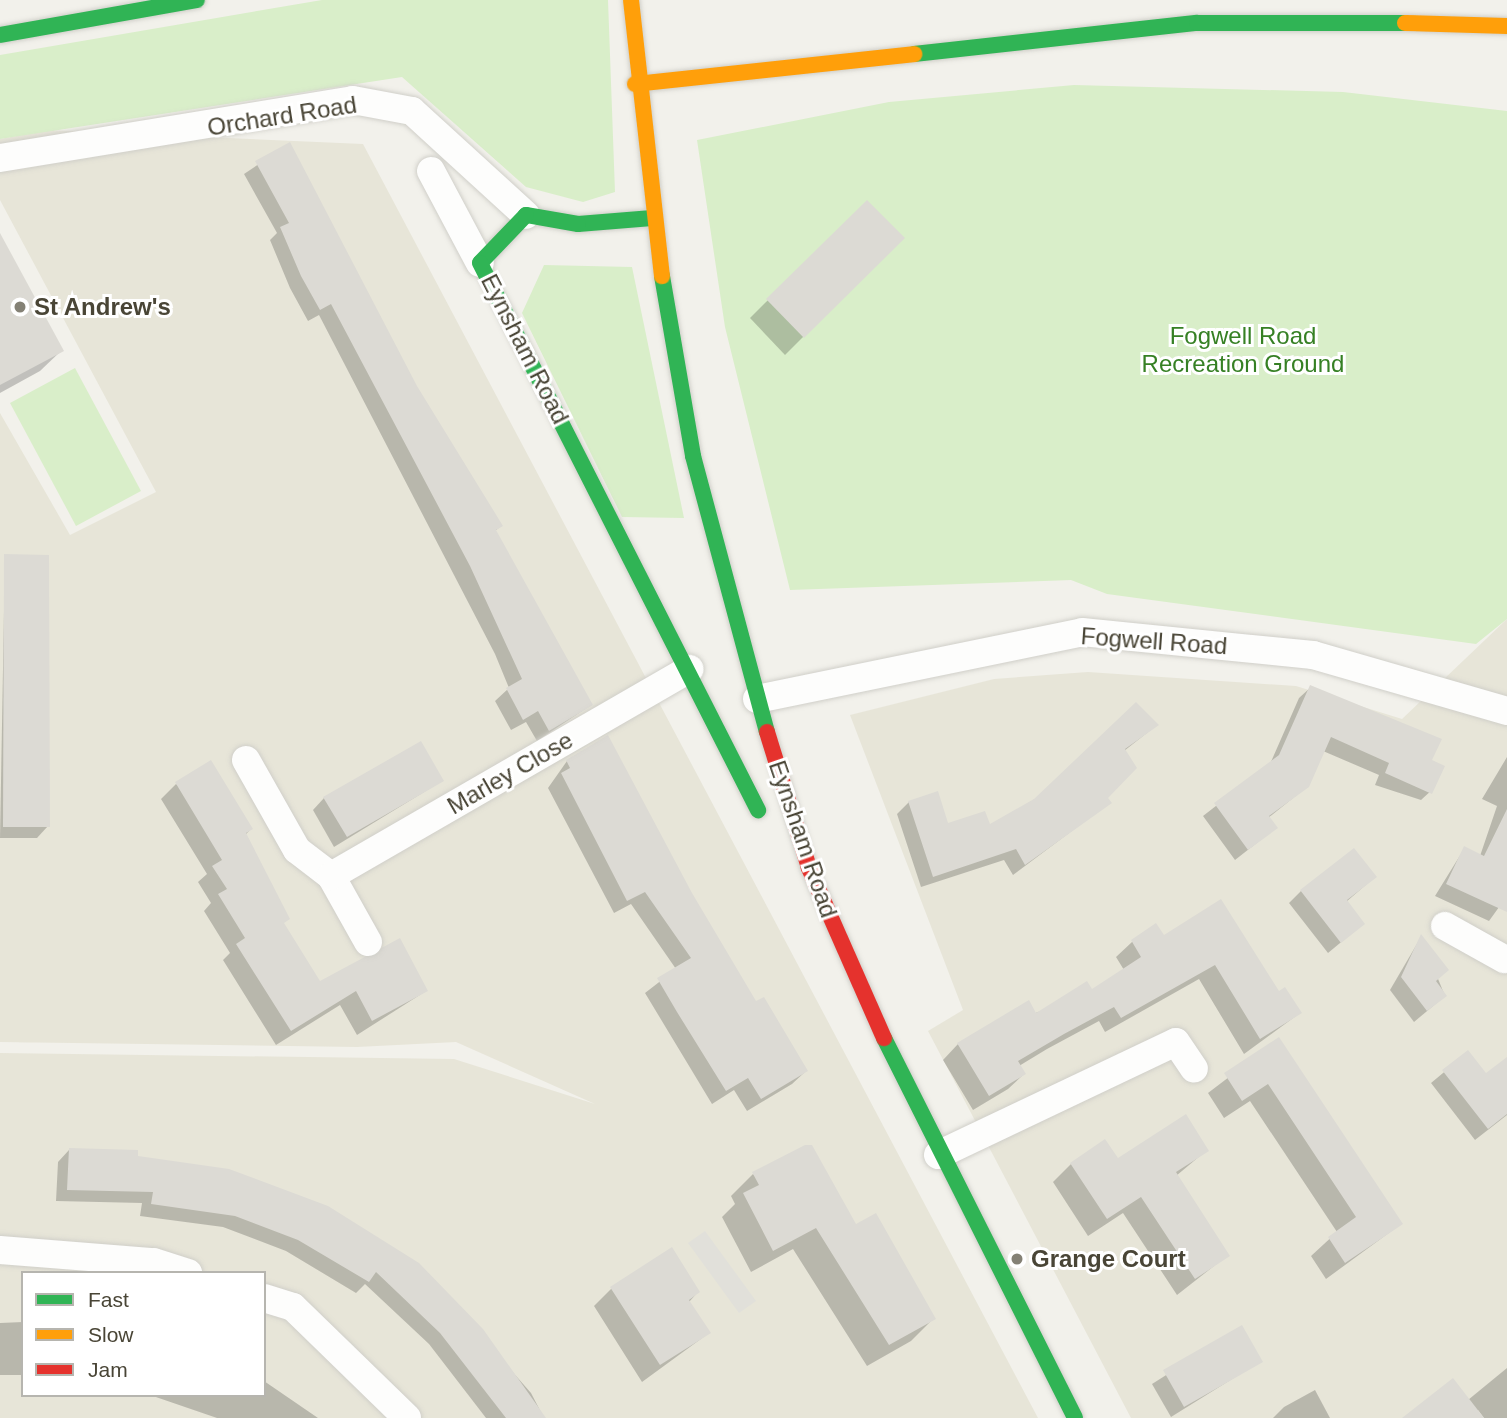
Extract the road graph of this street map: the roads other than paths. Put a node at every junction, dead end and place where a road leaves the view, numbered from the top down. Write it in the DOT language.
graph roads {
  1 [pos="197,0"];
  2 [pos="631,0"];
  3 [pos="1507,26"];
  4 [pos="0,35"];
  5 [pos="635,84"];
  6 [pos="0,158"];
  7 [pos="431,171"];
  8 [pos="526,215"];
  9 [pos="652,218"];
  10 [pos="480,263"];
  11 [pos="689,669"];
  12 [pos="757,699"];
  13 [pos="1507,711"];
  14 [pos="246,760"];
  15 [pos="758,810"];
  16 [pos="331,876"];
  17 [pos="1445,926"];
  18 [pos="368,942"];
  19 [pos="1506,959"];
  20 [pos="1194,1069"];
  21 [pos="938,1155"];
  22 [pos="0,1250"];
  23 [pos="182,1271"];
  24 [pos="266,1299"];
  25 [pos="407,1418"];
  26 [pos="1074,1418"];
  1 -- 4 [label="main road"];
  2 -- 5 [label="main road, Eynsham Road"];
  3 -- 5 [label="main road"];
  5 -- 9 [label="main road, Eynsham Road"];
  6 -- 8 [label="street, Orchard Road"];
  7 -- 10 [label="street, Eynsham Road"];
  8 -- 9 [label="main road"];
  8 -- 10 [label="main road, Eynsham Road"];
  9 -- 12 [label="main road, Eynsham Road"];
  10 -- 11 [label="main road, Eynsham Road"];
  11 -- 15 [label="main road, Eynsham Road"];
  11 -- 16 [label="street, Marley Close"];
  12 -- 13 [label="street, Fogwell Road"];
  12 -- 21 [label="main road, Eynsham Road"];
  14 -- 16 [label="street"];
  16 -- 18 [label="street"];
  17 -- 19 [label="street"];
  20 -- 21 [label="street"];
  21 -- 26 [label="main road, Eynsham Road"];
  22 -- 23 [label="street"];
  24 -- 25 [label="street"];
}
